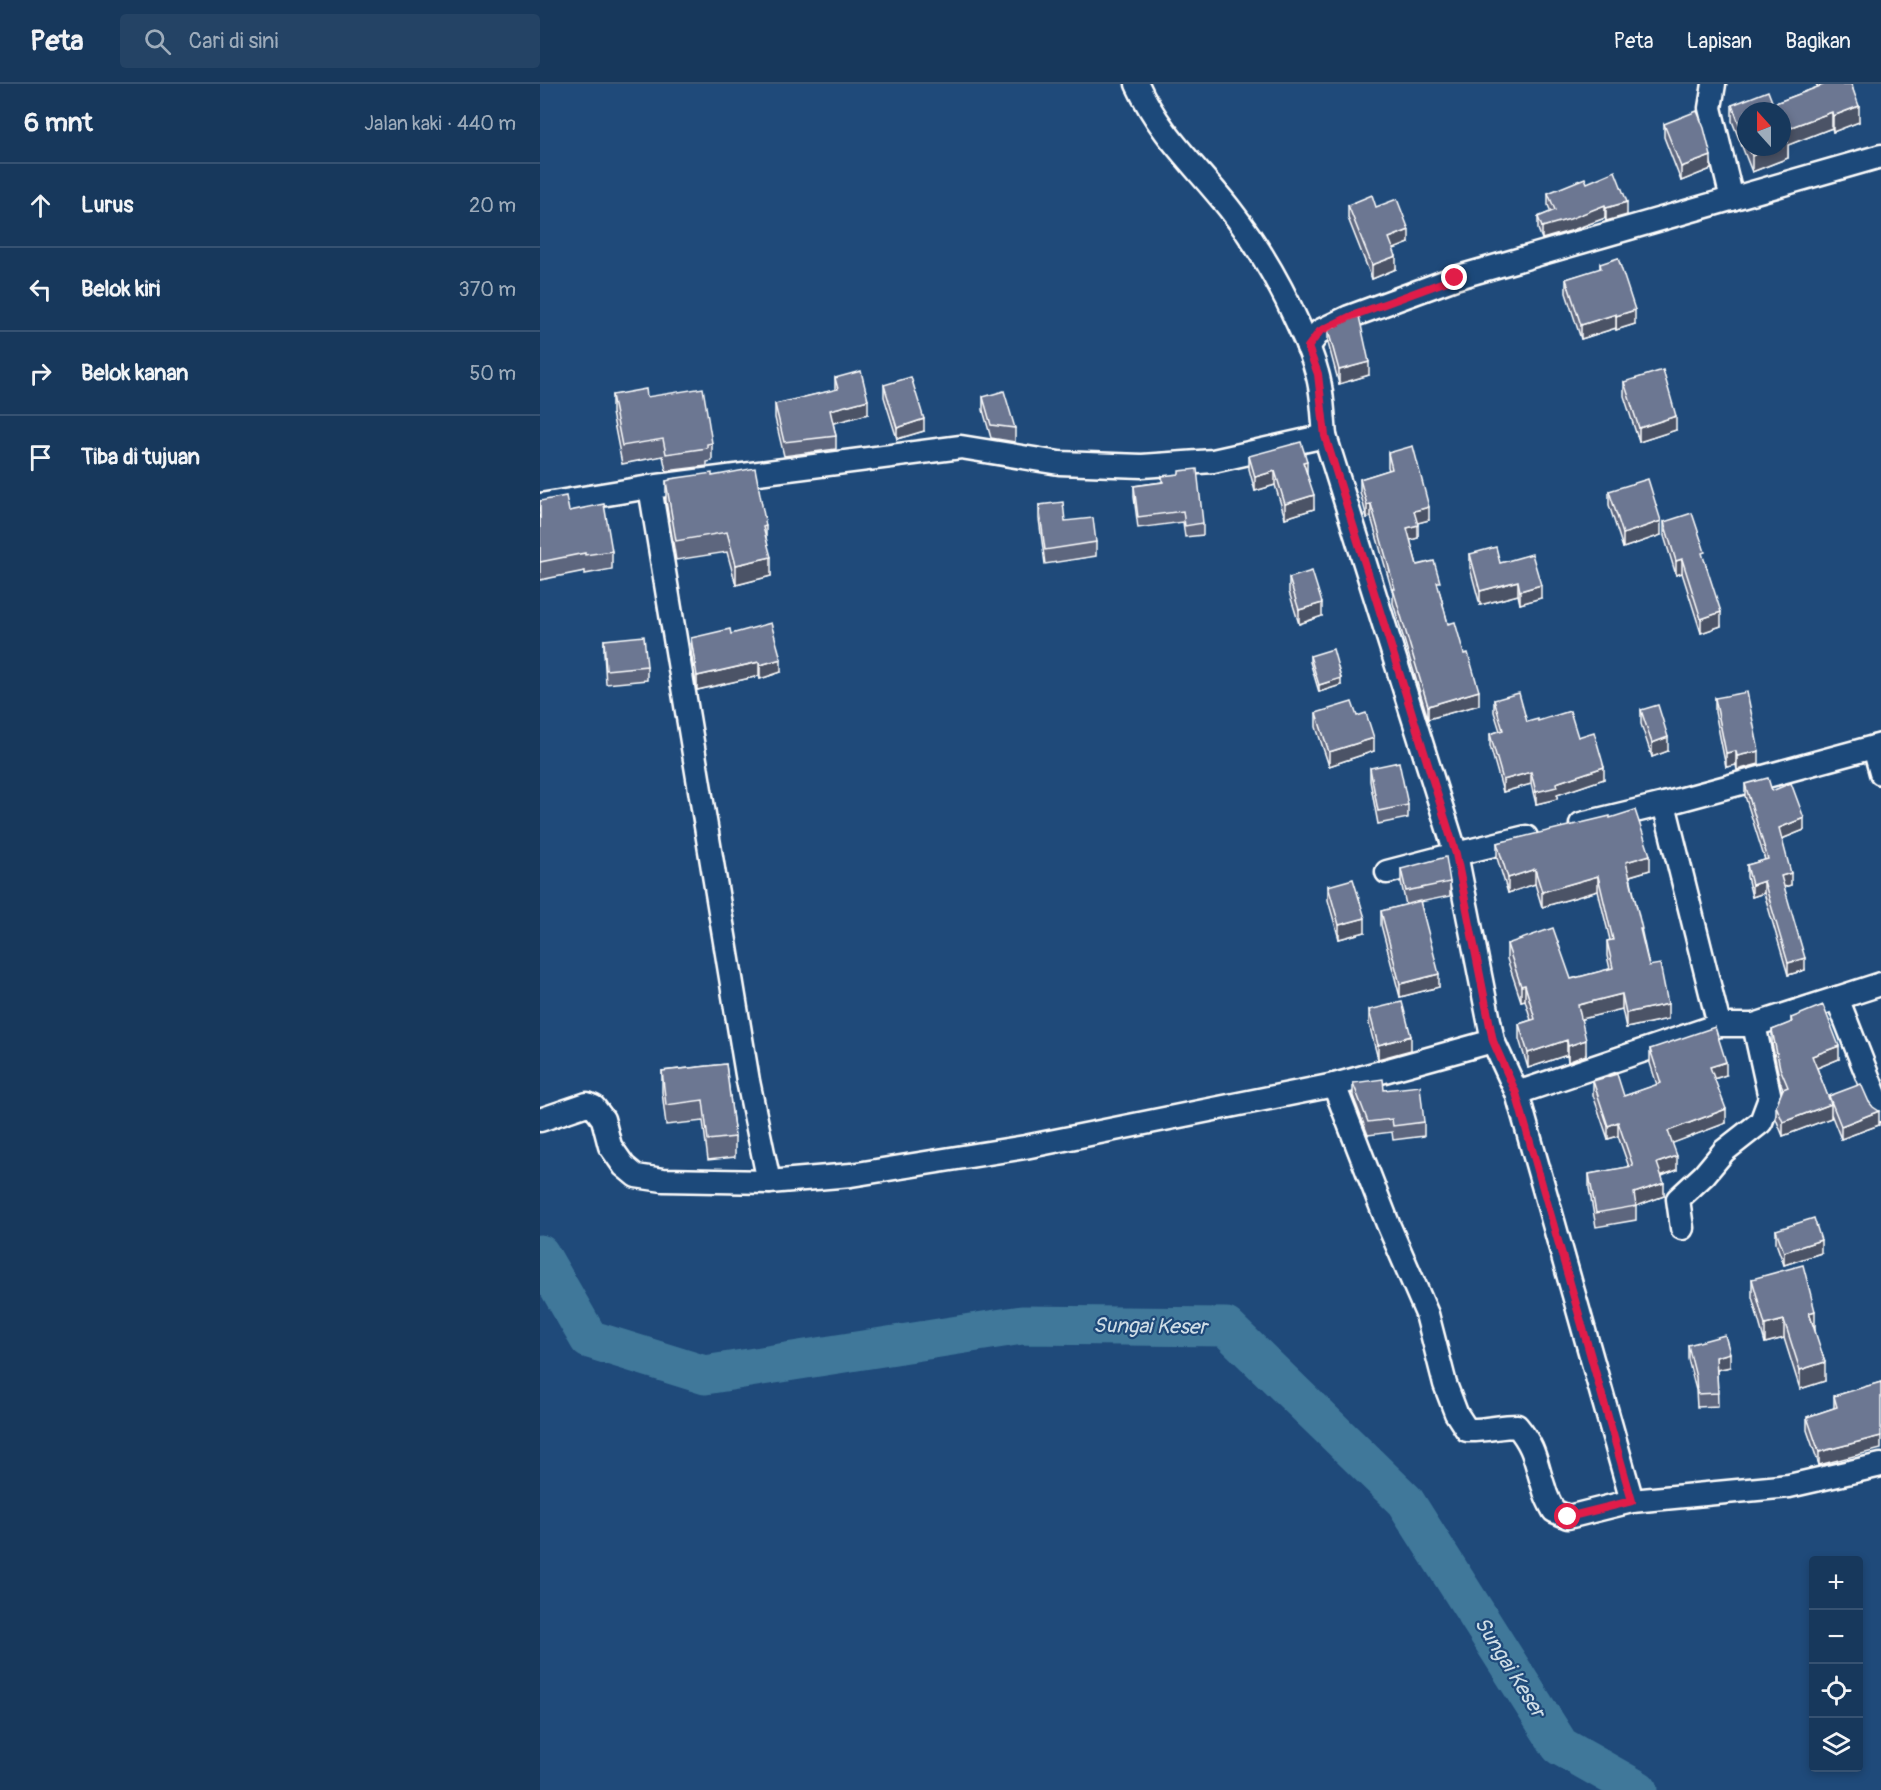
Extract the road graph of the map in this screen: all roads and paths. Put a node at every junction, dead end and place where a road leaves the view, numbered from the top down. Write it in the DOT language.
graph roads {
  1 [pos="1137,84"];
  2 [pos="1714,84"];
  3 [pos="1881,156"];
  4 [pos="1732,199"];
  5 [pos="1308,347"];
  6 [pos="1325,436"];
  7 [pos="650,487"];
  8 [pos="540,505"];
  9 [pos="1877,746"];
  10 [pos="1881,773"];
  11 [pos="1664,804"];
  12 [pos="1456,854"];
  13 [pos="1387,872"];
  14 [pos="1881,984"];
  15 [pos="1837,998"];
  16 [pos="1719,1024"];
  17 [pos="1754,1025"];
  18 [pos="1493,1041"];
  19 [pos="1334,1085"];
  20 [pos="1516,1093"];
  21 [pos="1881,1110"];
  22 [pos="540,1120"];
  23 [pos="769,1182"];
  24 [pos="1682,1228"];
  25 [pos="1881,1465"];
  26 [pos="1632,1501"];
  1 -- 5 [label="street"];
  2 -- 4 [label="street"];
  3 -- 4 [label="street"];
  4 -- 5 [label="street"];
  5 -- 6 [label="street"];
  6 -- 7 [label="street"];
  6 -- 12 [label="street"];
  7 -- 8 [label="street"];
  7 -- 23 [label="street"];
  9 -- 10 [label="street"];
  9 -- 11 [label="street"];
  11 -- 12 [label="street"];
  11 -- 16 [label="street"];
  12 -- 13 [label="street"];
  12 -- 18 [label="street"];
  14 -- 15 [label="street"];
  15 -- 17 [label="street"];
  15 -- 21 [label="street"];
  16 -- 17 [label="street"];
  16 -- 20 [label="street"];
  17 -- 24 [label="street"];
  18 -- 19 [label="street"];
  18 -- 20 [label="street"];
  19 -- 23 [label="street"];
  19 -- 26 [label="street"];
  20 -- 26 [label="street"];
  22 -- 23 [label="street"];
  25 -- 26 [label="street"];
}
